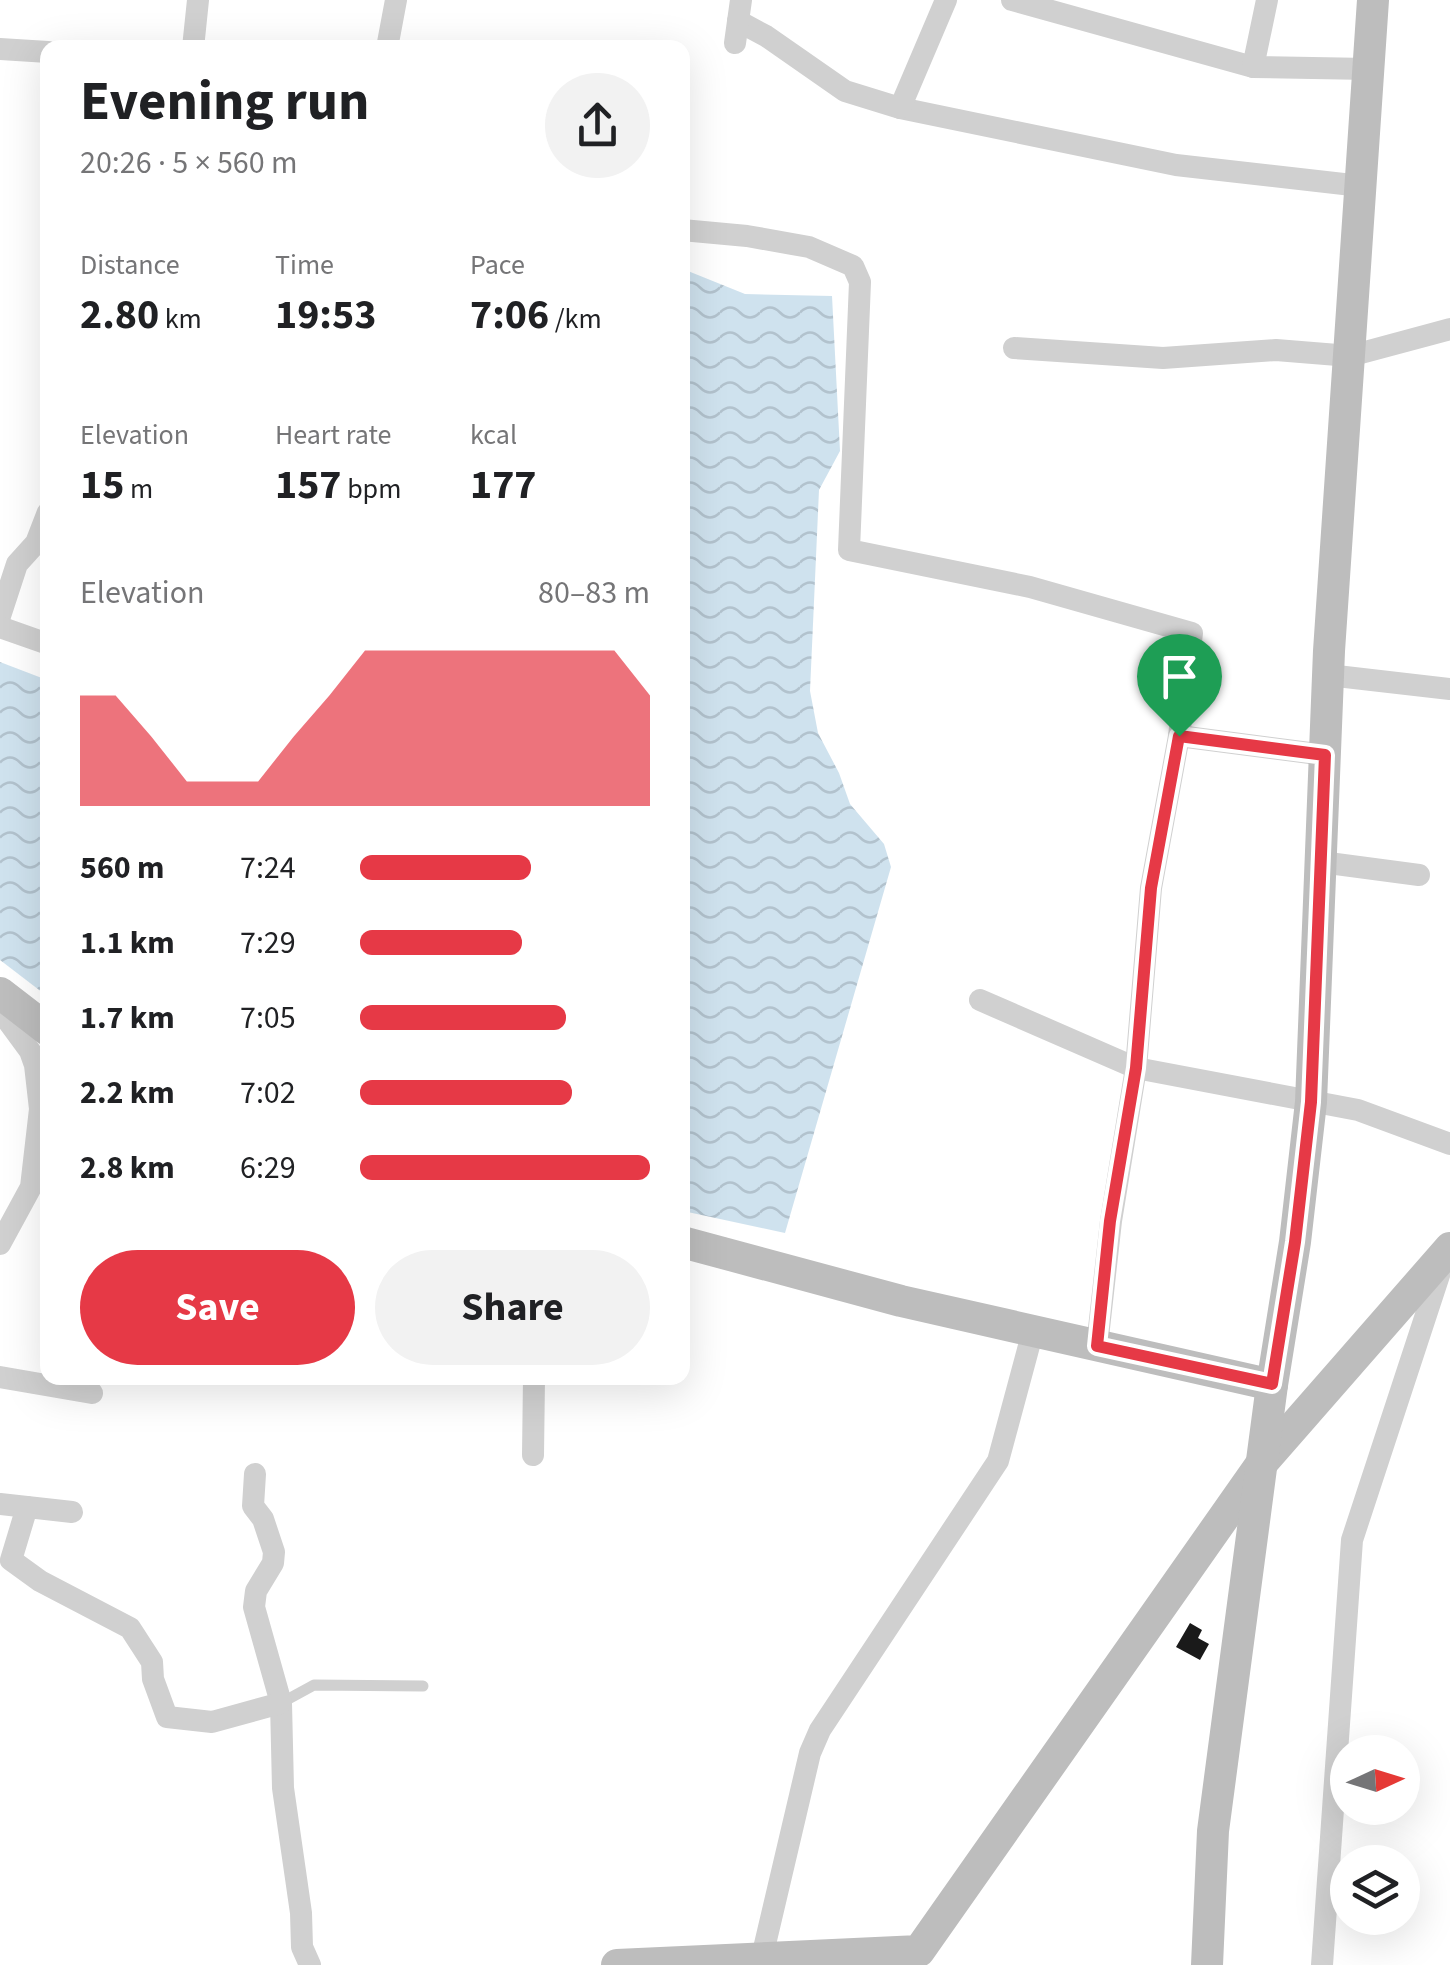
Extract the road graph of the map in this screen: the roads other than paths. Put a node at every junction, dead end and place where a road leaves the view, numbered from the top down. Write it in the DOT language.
graph roads {
  1 [pos="198,0"];
  2 [pos="396,0"];
  3 [pos="946,0"];
  4 [pos="1012,0"];
  5 [pos="1267,0"];
  6 [pos="1373,0"];
  7 [pos="738,21"];
  8 [pos="194,40"];
  9 [pos="389,40"];
  10 [pos="0,49"];
  11 [pos="40,52"];
  12 [pos="1253,67"];
  13 [pos="1369,69"];
  14 [pos="900,108"];
  15 [pos="1361,186"];
  16 [pos="690,231"];
  17 [pos="1450,329"];
  18 [pos="1014,348"];
  19 [pos="1350,356"];
  20 [pos="40,533"];
  21 [pos="0,616"];
  22 [pos="0,627"];
  23 [pos="40,641"];
  24 [pos="1328,675"];
  25 [pos="1450,689"];
  26 [pos="1179,736"];
  27 [pos="1325,755"];
  28 [pos="1321,862"];
  29 [pos="1419,875"];
  30 [pos="0,992"];
  31 [pos="980,1000"];
  32 [pos="0,1010"];
  33 [pos="40,1024"];
  34 [pos="40,1068"];
  35 [pos="1136,1068"];
  36 [pos="1311,1102"];
  37 [pos="40,1108"];
  38 [pos="1450,1144"];
  39 [pos="0,1244"];
  40 [pos="690,1244"];
  41 [pos="1449,1249"];
  42 [pos="1033,1332"];
  43 [pos="1097,1346"];
  44 [pos="0,1378"];
  45 [pos="1272,1384"];
  46 [pos="40,1385"];
  47 [pos="43,1385"];
  48 [pos="534,1385"];
  49 [pos="92,1393"];
  50 [pos="533,1455"];
  51 [pos="1262,1463"];
  52 [pos="255,1474"];
  53 [pos="0,1504"];
  54 [pos="27,1507"];
  55 [pos="72,1512"];
  56 [pos="423,1686"];
  57 [pos="282,1703"];
  58 [pos="762,1957"];
  59 [pos="914,1958"];
  60 [pos="652,1964"];
  61 [pos="310,1965"];
  62 [pos="618,1965"];
  63 [pos="1207,1965"];
  64 [pos="1322,1965"];
  1 -- 8 [label="street"];
  2 -- 9 [label="street"];
  3 -- 14 [label="street"];
  4 -- 12 [label="street"];
  5 -- 12 [label="street"];
  6 -- 13 [label="street"];
  7 -- 14 [label="street"];
  10 -- 11 [label="street"];
  12 -- 13 [label="street"];
  13 -- 15 [label="street"];
  14 -- 15 [label="street"];
  15 -- 19 [label="street"];
  16 -- 26 [label="street"];
  17 -- 19 [label="street"];
  18 -- 19 [label="street"];
  19 -- 24 [label="street"];
  20 -- 21 [label="street"];
  22 -- 23 [label="street"];
  24 -- 25 [label="street"];
  24 -- 27 [label="street"];
  26 -- 27 [label="street"];
  26 -- 35 [label="street"];
  27 -- 28 [label="street"];
  28 -- 29 [label="street"];
  28 -- 36 [label="street"];
  30 -- 33 [label="street"];
  31 -- 35 [label="street"];
  32 -- 34 [label="street"];
  35 -- 36 [label="street"];
  35 -- 43 [label="street"];
  36 -- 38 [label="street"];
  36 -- 45 [label="street"];
  37 -- 39 [label="street"];
  40 -- 42 [label="street"];
  41 -- 51 [label="street"];
  41 -- 64 [label="street"];
  42 -- 43 [label="street"];
  42 -- 58 [label="street"];
  43 -- 45 [label="street"];
  44 -- 46 [label="street"];
  45 -- 51 [label="street"];
  47 -- 49 [label="street"];
  48 -- 50 [label="street"];
  51 -- 59 [label="street"];
  51 -- 63 [label="street"];
  52 -- 57 [label="street"];
  53 -- 54 [label="street"];
  54 -- 55 [label="street"];
  54 -- 57 [label="street"];
  56 -- 57 [label="lane"];
  57 -- 61 [label="street"];
  58 -- 59 [label="street"];
  58 -- 60 [label="street"];
  60 -- 62 [label="street"];
}
